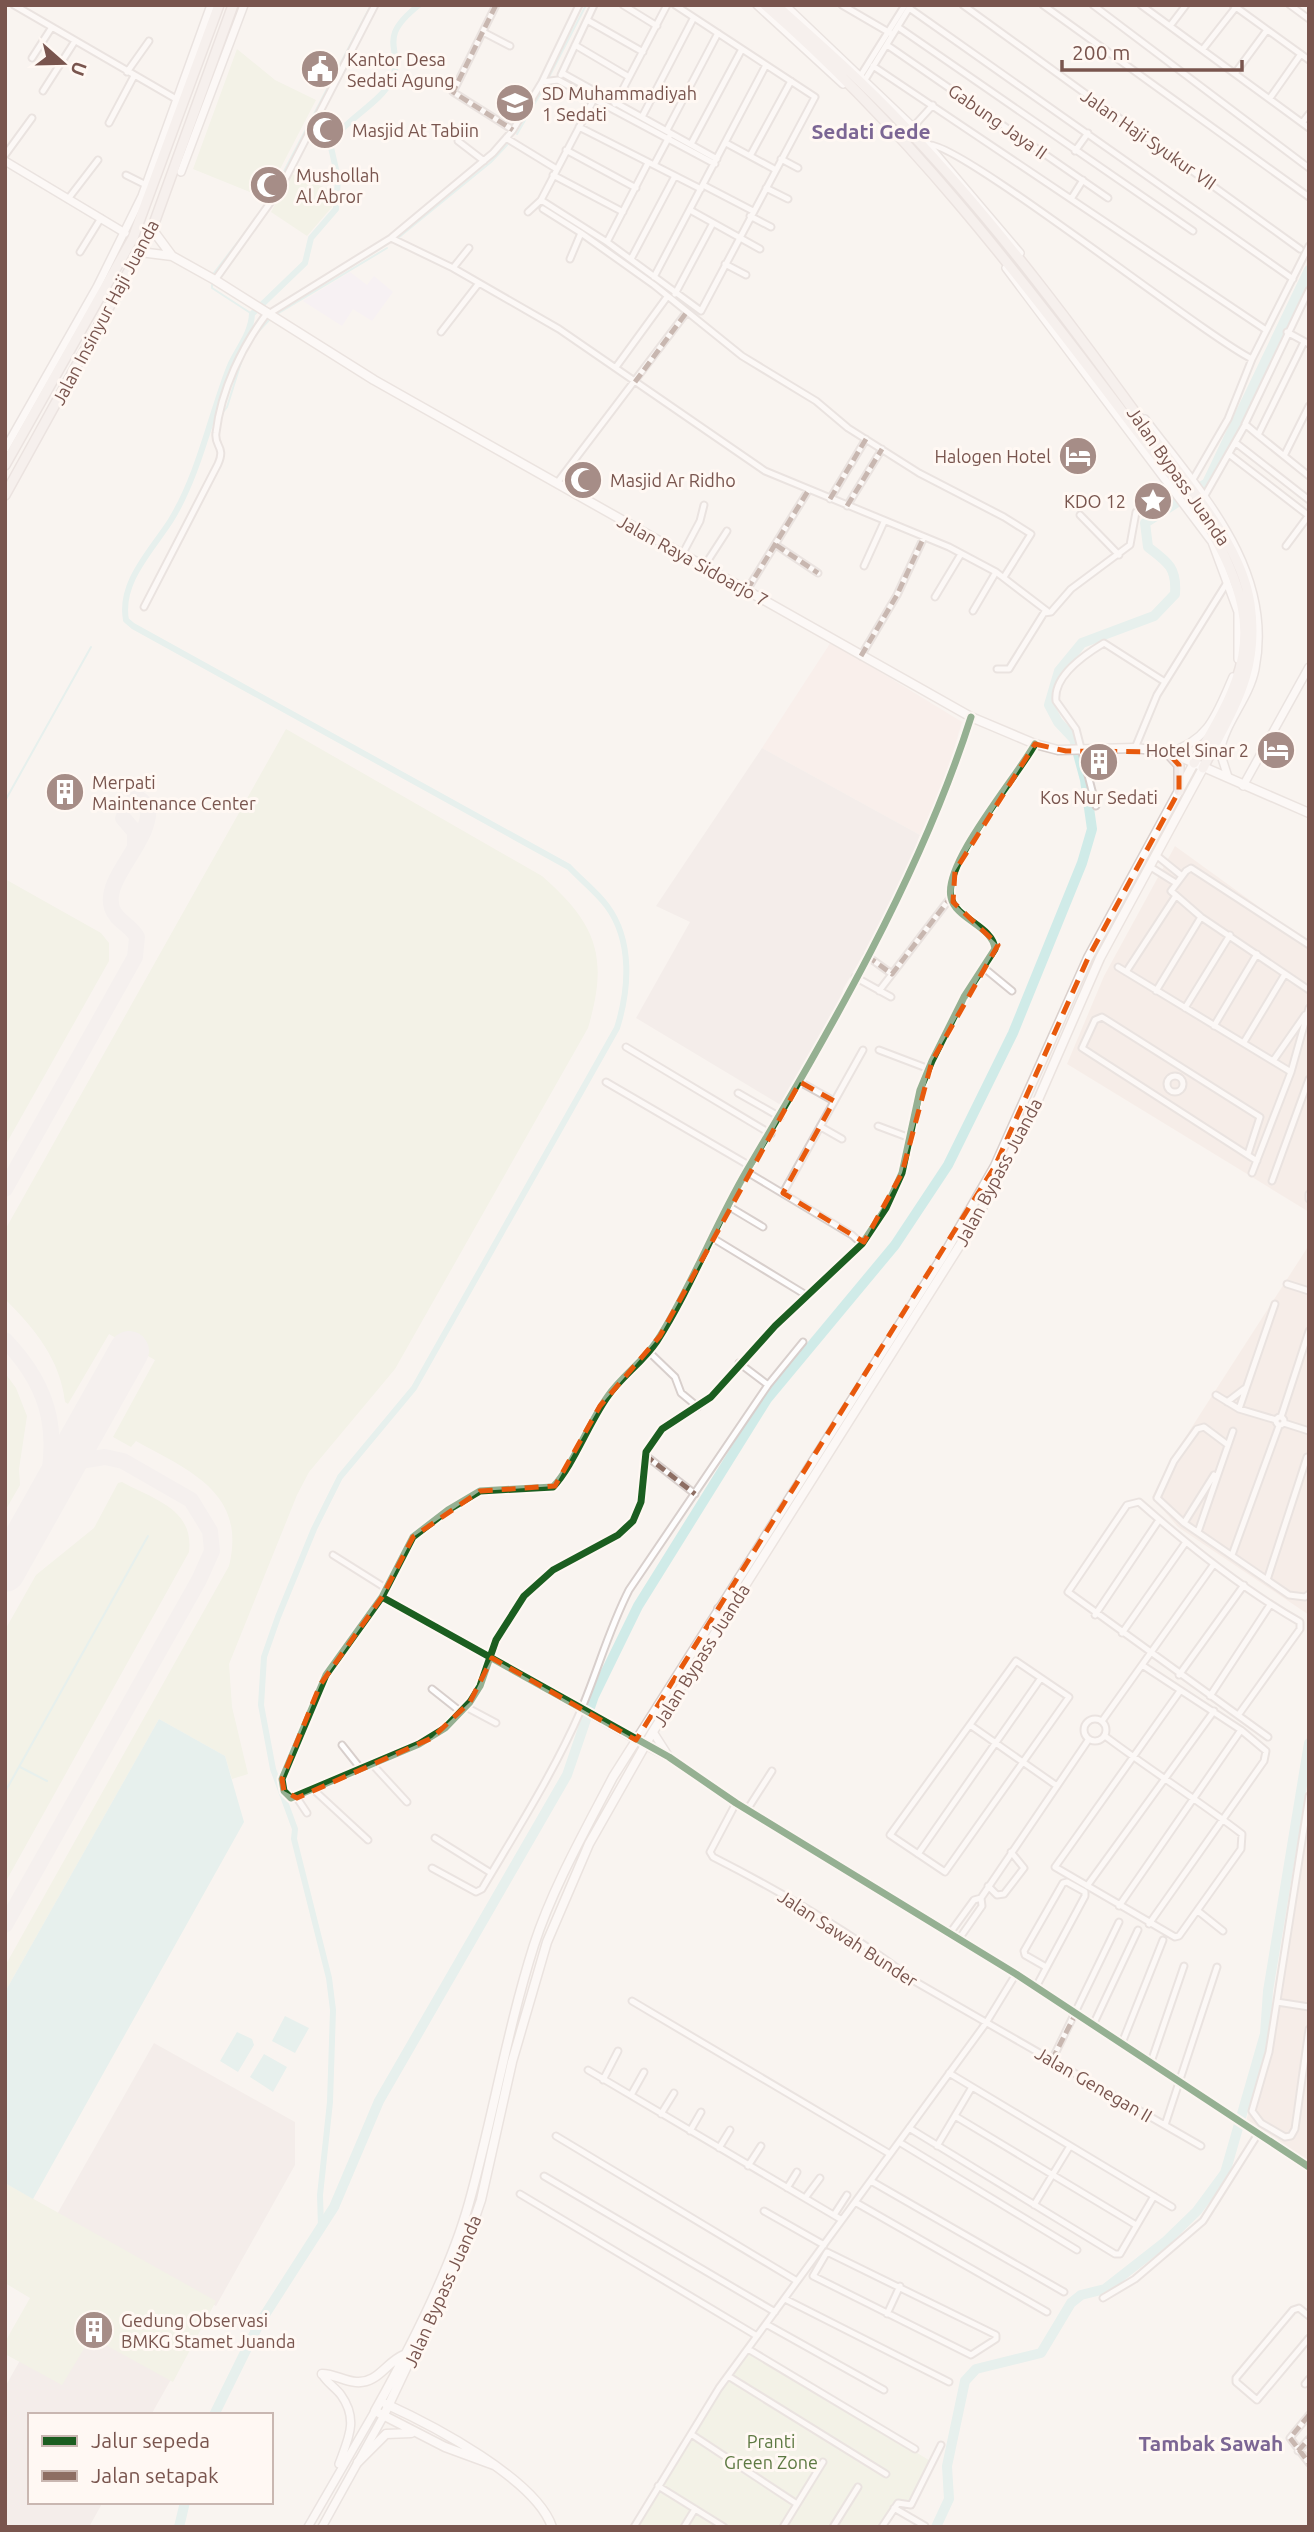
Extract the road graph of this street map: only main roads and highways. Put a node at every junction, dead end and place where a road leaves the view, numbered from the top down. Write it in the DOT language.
graph roads {
  1 [pos="219,5"];
  2 [pos="233,5"];
  3 [pos="765,5"];
  4 [pos="776,5"];
  5 [pos="195,70"];
  6 [pos="207,75"];
  7 [pos="861,82"];
  8 [pos="152,229"];
  9 [pos="139,251"];
  10 [pos="172,256"];
  11 [pos="1029,282"];
  12 [pos="46,393"];
  13 [pos="58,400"];
  14 [pos="5,466"];
  15 [pos="1183,486"];
  16 [pos="5,495"];
  17 [pos="1192,499"];
  18 [pos="1168,752"];
  19 [pos="1198,765"];
  20 [pos="1179,790"];
  21 [pos="1309,813"];
  22 [pos="723,1611"];
  23 [pos="565,1874"];
  24 [pos="574,1877"];
  25 [pos="404,2355"];
  26 [pos="322,2374"];
  27 [pos="380,2402"];
  28 [pos="390,2405"];
  29 [pos="383,2417"];
  30 [pos="417,2434"];
  31 [pos="358,2462"];
  32 [pos="494,2465"];
  33 [pos="552,2527"];
  1 -- 5 [label="highway, Jalan Insinyur Haji Juanda"];
  2 -- 6 [label="highway, Jalan Insinyur Haji Juanda"];
  3 -- 7 [label="highway, Jalan Bypass Juanda"];
  4 -- 7 [label="highway, Jalan Bypass Juanda"];
  5 -- 6 [label="highway"];
  5 -- 12 [label="highway, Jalan Insinyur Haji Juanda"];
  6 -- 8 [label="highway, Jalan Insinyur Haji Juanda"];
  7 -- 11 [label="highway, Jalan Bypass Juanda"];
  8 -- 9 [label="highway, Jalan Insinyur Haji Juanda"];
  8 -- 10 [label="main road, Jalan Raya Sidoarjo 7"];
  9 -- 10 [label="main road, Jalan Raya Sidoarjo 7"];
  9 -- 13 [label="highway, Jalan Insinyur Haji Juanda"];
  10 -- 18 [label="main road, Jalan Raya Sidoarjo 7"];
  11 -- 15 [label="highway, Jalan Bypass Juanda"];
  11 -- 15 [label="highway, Jalan Bypass Juanda"];
  12 -- 13 [label="highway"];
  12 -- 14 [label="highway, Jalan Insinyur Haji Juanda"];
  13 -- 16 [label="highway, Jalan Insinyur Haji Juanda"];
  15 -- 17 [label="highway, Jalan Bypass Juanda"];
  17 -- 19 [label="highway, Jalan Bypass Juanda"];
  17 -- 19 [label="highway, Jalan Bypass Juanda"];
  18 -- 19 [label="main road, Jalan Raya Sidoarjo 7"];
  18 -- 20 [label="highway"];
  19 -- 20 [label="main road, Jalan Bypass Juanda"];
  19 -- 21 [label="main road, Jalan Raya Sidoarjo 7"];
  19 -- 22 [label="main road, Jalan Bypass Juanda"];
  20 -- 22 [label="main road, Jalan Bypass Juanda"];
  22 -- 23 [label="main road, Jalan Bypass Juanda"];
  22 -- 24 [label="main road, Jalan Bypass Juanda"];
  23 -- 24 [label="main road"];
  23 -- 25 [label="main road, Jalan Bypass Juanda"];
  24 -- 28 [label="main road, Jalan Bypass Juanda"];
  25 -- 26 [label="main road"];
  25 -- 27 [label="main road, Jalan Bypass Juanda"];
  27 -- 28 [label="main road"];
  27 -- 29 [label="main road, Jalan Bypass Juanda"];
  28 -- 29 [label="main road, Jalan Bypass Juanda"];
  28 -- 32 [label="main road"];
  29 -- 30 [label="main road"];
  30 -- 31 [label="main road"];
  30 -- 32 [label="main road"];
  32 -- 33 [label="main road"];
}
